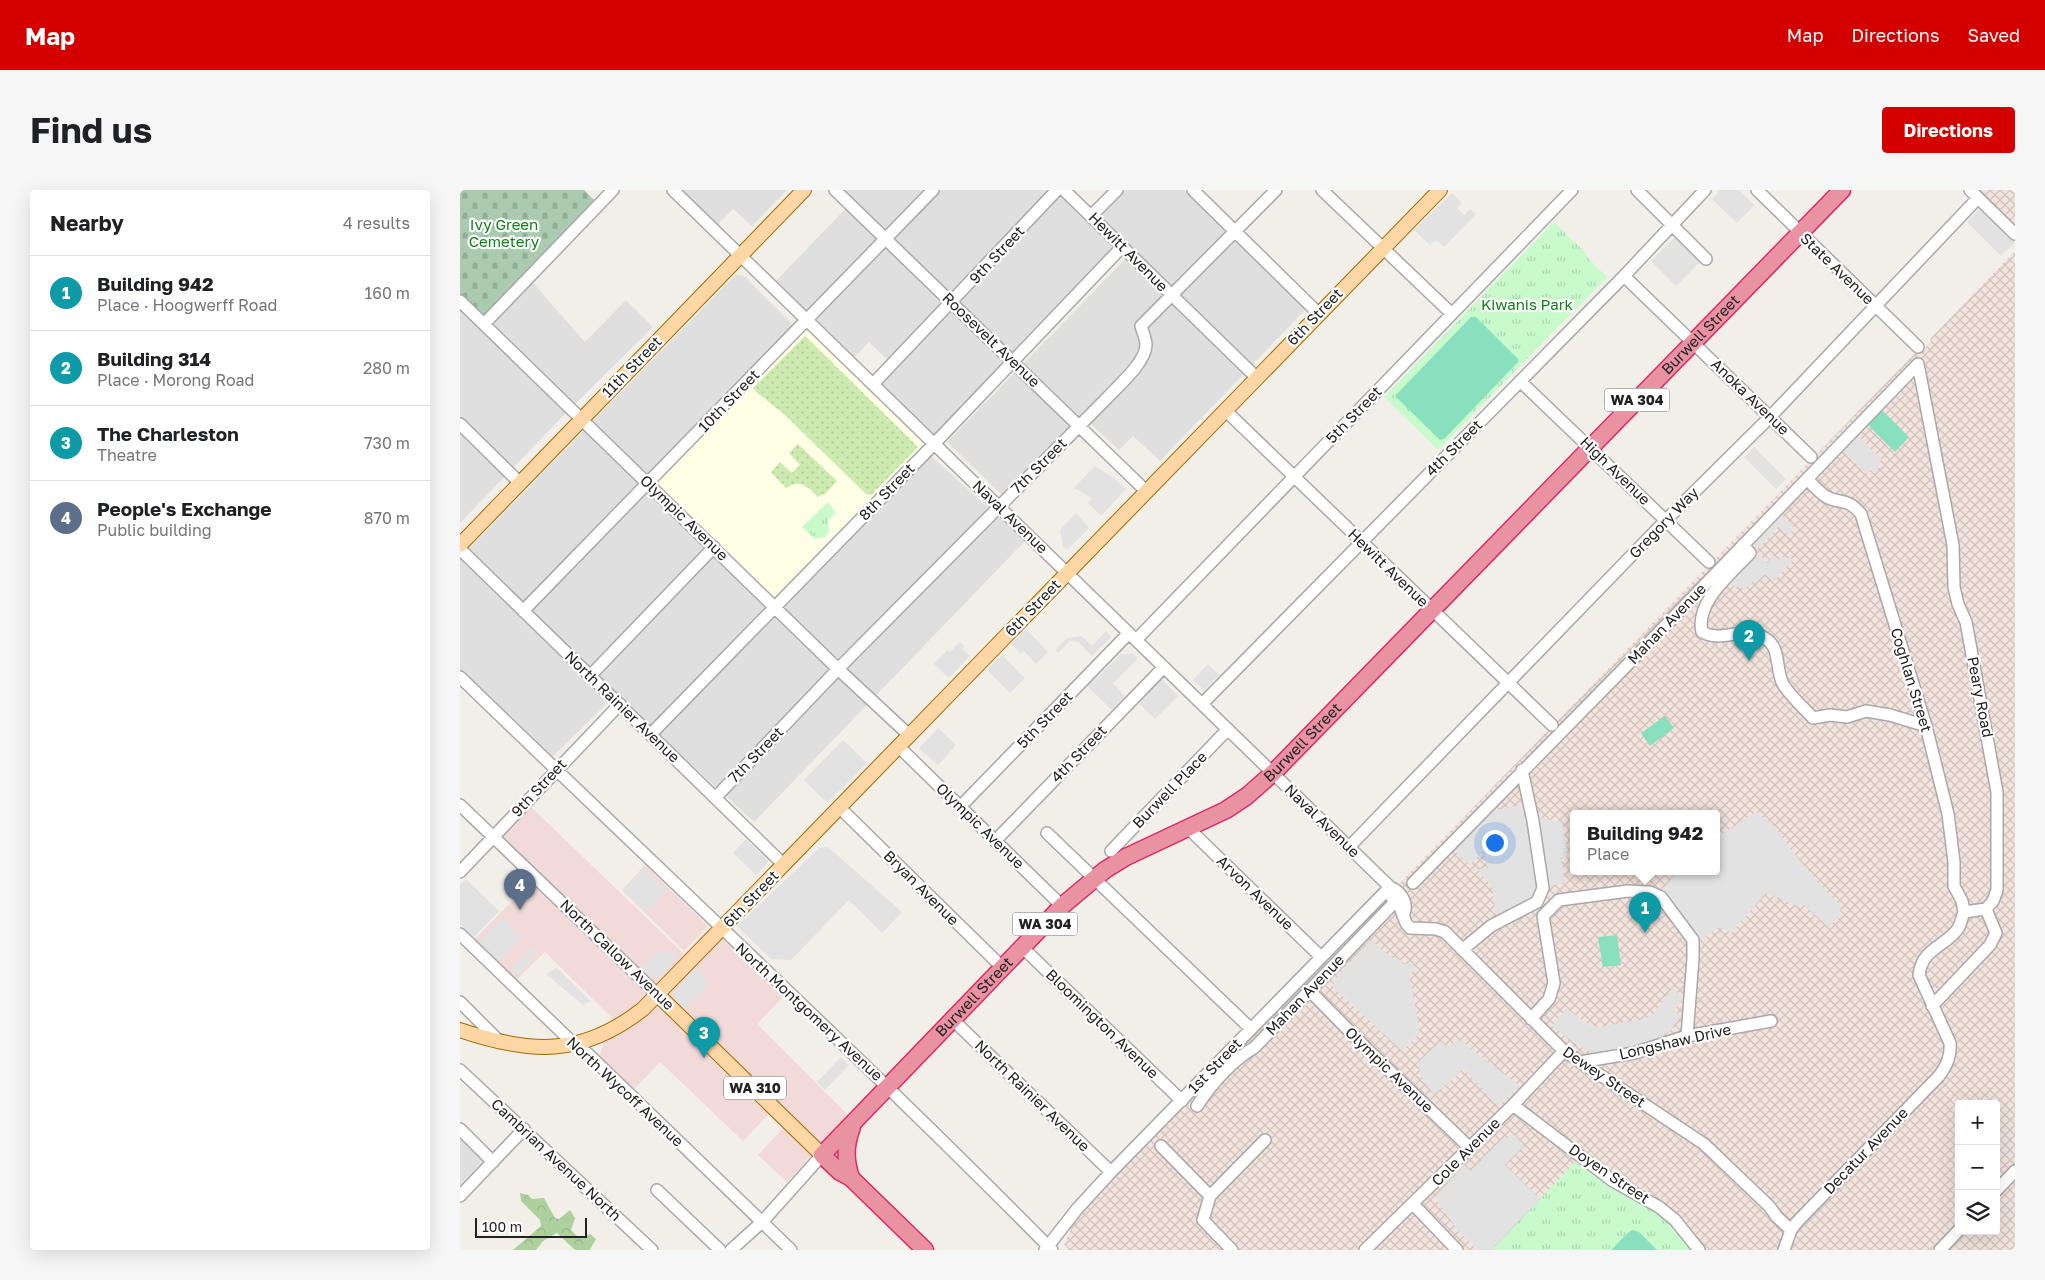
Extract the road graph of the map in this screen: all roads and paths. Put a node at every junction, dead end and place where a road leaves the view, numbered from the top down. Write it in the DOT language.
graph roads {
  1 [pos="613,190"];
  2 [pos="673,190"];
  3 [pos="804,190"];
  4 [pos="835,190"];
  5 [pos="933,190"];
  6 [pos="1058,190"];
  7 [pos="1064,190"];
  8 [pos="1117,190"];
  9 [pos="1192,190"];
  10 [pos="1276,190"];
  11 [pos="1322,190"];
  12 [pos="1440,190"];
  13 [pos="1572,190"];
  14 [pos="1637,190"];
  15 [pos="1705,190"];
  16 [pos="1757,190"];
  17 [pos="1842,190"];
  18 [pos="1974,194"];
  19 [pos="1091,216"];
  20 [pos="1672,224"];
  21 [pos="1236,232"];
  22 [pos="1800,232"];
  23 [pos="2015,234"];
  24 [pos="886,239"];
  25 [pos="1121,248"];
  26 [pos="1383,248"];
  27 [pos="740,256"];
  28 [pos="1706,259"];
  29 [pos="1624,276"];
  30 [pos="1172,296"];
  31 [pos="460,301"];
  32 [pos="952,303"];
  33 [pos="1876,306"];
  34 [pos="1319,314"];
  35 [pos="1452,314"];
  36 [pos="807,320"];
  37 [pos="484,324"];
  38 [pos="1693,342"];
  39 [pos="1918,347"];
  40 [pos="1013,361"];
  41 [pos="1918,364"];
  42 [pos="1256,378"];
  43 [pos="1520,381"];
  44 [pos="873,384"];
  45 [pos="1225,410"];
  46 [pos="1771,416"];
  47 [pos="581,419"];
  48 [pos="460,424"];
  49 [pos="1080,426"];
  50 [pos="934,444"];
  51 [pos="1592,448"];
  52 [pos="1811,457"];
  53 [pos="1294,477"];
  54 [pos="1807,479"];
  55 [pos="520,483"];
  56 [pos="649,484"];
  57 [pos="1146,491"];
  58 [pos="999,506"];
  59 [pos="1665,521"];
  60 [pos="1362,542"];
  61 [pos="460,544"];
  62 [pos="1743,545"];
  63 [pos="714,547"];
  64 [pos="460,549"];
  65 [pos="1709,562"];
  66 [pos="1067,572"];
  67 [pos="776,606"];
  68 [pos="523,611"];
  69 [pos="1433,611"];
  70 [pos="1133,636"];
  71 [pos="1164,667"];
  72 [pos="838,669"];
  73 [pos="460,676"];
  74 [pos="590,676"];
  75 [pos="1509,684"];
  76 [pos="620,704"];
  77 [pos="1202,704"];
  78 [pos="1552,725"];
  79 [pos="1926,726"];
  80 [pos="1228,729"];
  81 [pos="651,734"];
  82 [pos="909,734"];
  83 [pos="898,746"];
  84 [pos="556,770"];
  85 [pos="1522,770"];
  86 [pos="1273,773"];
  87 [pos="715,798"];
  88 [pos="460,805"];
  89 [pos="839,807"];
  90 [pos="960,807"];
  91 [pos="1189,829"];
  92 [pos="1047,834"];
  93 [pos="493,837"];
  94 [pos="995,841"];
  95 [pos="1349,847"];
  96 [pos="1111,852"];
  97 [pos="784,864"];
  98 [pos="460,872"];
  99 [pos="1093,878"];
  100 [pos="1413,882"];
  101 [pos="1393,892"];
  102 [pos="1062,906"];
  103 [pos="1986,909"];
  104 [pos="1964,912"];
  105 [pos="722,929"];
  106 [pos="1419,929"];
  107 [pos="460,934"];
  108 [pos="1023,948"];
  109 [pos="1462,950"];
  110 [pos="1321,957"];
  111 [pos="1003,968"];
  112 [pos="1309,990"];
  113 [pos="658,995"];
  114 [pos="460,1002"];
  115 [pos="1932,1006"];
  116 [pos="1532,1019"];
  117 [pos="954,1020"];
  118 [pos="1771,1022"];
  119 [pos="1251,1029"];
  120 [pos="460,1030"];
  121 [pos="1688,1036"];
  122 [pos="501,1043"];
  123 [pos="574,1044"];
  124 [pos="1564,1051"];
  125 [pos="1580,1062"];
  126 [pos="460,1070"];
  127 [pos="888,1087"];
  128 [pos="1182,1100"];
  129 [pos="1513,1105"];
  130 [pos="1197,1106"];
  131 [pos="854,1122"];
  132 [pos="460,1129"];
  133 [pos="524,1129"];
  134 [pos="1266,1140"];
  135 [pos="1161,1146"];
  136 [pos="1470,1148"];
  137 [pos="822,1155"];
  138 [pos="493,1162"];
  139 [pos="2015,1171"];
  140 [pos="1111,1172"];
  141 [pos="852,1178"];
  142 [pos="657,1190"];
  143 [pos="1997,1190"];
  144 [pos="461,1194"];
  145 [pos="1210,1196"];
  146 [pos="1413,1204"];
  147 [pos="762,1222"];
  148 [pos="1791,1230"];
  149 [pos="1955,1234"];
  150 [pos="1049,1249"];
  151 [pos="652,1250"];
  152 [pos="720,1250"];
  153 [pos="731,1250"];
  154 [pos="791,1250"];
  155 [pos="925,1250"];
  156 [pos="1232,1250"];
  157 [pos="1365,1250"];
  158 [pos="1457,1250"];
  159 [pos="1699,1250"];
  160 [pos="1784,1250"];
  161 [pos="1940,1250"];
  1 -- 37 [label="street"];
  2 -- 27 [label="street, Naval Avenue"];
  3 -- 27 [label="main road, 11th Street"];
  4 -- 24 [label="street, Roosevelt Avenue"];
  5 -- 24 [label="street, 10th Street"];
  6 -- 32 [label="street, 9th Street"];
  7 -- 19 [label="street, Hewitt Avenue"];
  8 -- 19 [label="street"];
  9 -- 21 [label="street"];
  10 -- 21 [label="street, 7th Street"];
  11 -- 26 [label="street"];
  12 -- 26 [label="main road, 6th Street"];
  13 -- 35 [label="street, 5th Street"];
  14 -- 20 [label="street"];
  15 -- 20 [label="street, 4th Street"];
  16 -- 22 [label="street, State Avenue"];
  17 -- 22 [label="highway, Burwell Street / WA 304"];
  18 -- 23 [label="street"];
  18 -- 33 [label="street, Gregory Way"];
  19 -- 25 [label="street, Hewitt Avenue"];
  20 -- 28 [label="street"];
  20 -- 29 [label="street, 4th Street"];
  21 -- 30 [label="street, 7th Street"];
  21 -- 34 [label="street"];
  22 -- 33 [label="street, State Avenue"];
  22 -- 38 [label="highway, Burwell Street / WA 304"];
  24 -- 32 [label="street, Roosevelt Avenue"];
  24 -- 36 [label="street, 10th Street"];
  25 -- 30 [label="street, Hewitt Avenue"];
  25 -- 40 [label="street, 8th Street"];
  26 -- 34 [label="main road, 6th Street"];
  26 -- 35 [label="street"];
  27 -- 36 [label="street, Naval Avenue"];
  27 -- 47 [label="main road, 11th Street"];
  29 -- 38 [label="street, Anoka Avenue"];
  29 -- 43 [label="street, 4th Street"];
  30 -- 42 [label="street, Hewitt Avenue"];
  30 -- 49 [label="street, 7th Street"];
  31 -- 37 [label="street, Olympic Avenue"];
  32 -- 40 [label="street, Roosevelt Avenue"];
  32 -- 44 [label="street, 9th Street"];
  33 -- 39 [label="street, State Avenue"];
  33 -- 46 [label="street, Gregory Way"];
  34 -- 42 [label="main road, 6th Street"];
  35 -- 53 [label="street, 5th Street"];
  36 -- 44 [label="street, Naval Avenue"];
  36 -- 56 [label="street, 10th Street"];
  37 -- 47 [label="street, Olympic Avenue"];
  38 -- 46 [label="street, Anoka Avenue"];
  38 -- 51 [label="highway, Burwell Street / WA 304"];
  40 -- 49 [label="street, Roosevelt Avenue"];
  40 -- 50 [label="street, 8th Street"];
  41 -- 54 [label="street, Mahan Avenue"];
  41 -- 103 [label="street, Peary Road"];
  42 -- 45 [label="main road, 6th Street"];
  43 -- 51 [label="street, High Avenue"];
  43 -- 60 [label="street, 4th Street"];
  44 -- 50 [label="street, Naval Avenue"];
  45 -- 53 [label="street, Hewitt Avenue"];
  45 -- 57 [label="main road, 6th Street"];
  46 -- 52 [label="street, Anoka Avenue"];
  46 -- 59 [label="street, Gregory Way"];
  47 -- 55 [label="main road, 11th Street"];
  47 -- 56 [label="street, Olympic Avenue"];
  48 -- 55 [label="street"];
  49 -- 57 [label="street, Roosevelt Avenue"];
  49 -- 58 [label="street, 7th Street"];
  50 -- 58 [label="street, Naval Avenue"];
  50 -- 67 [label="street, 8th Street"];
  51 -- 59 [label="street, High Avenue"];
  51 -- 69 [label="highway, Burwell Street / WA 304"];
  53 -- 60 [label="street, Hewitt Avenue"];
  53 -- 70 [label="street, 5th Street"];
  54 -- 62 [label="street, Mahan Avenue"];
  54 -- 79 [label="street, Coghlan Street"];
  55 -- 61 [label="main road, 11th Street"];
  56 -- 63 [label="street, Olympic Avenue"];
  56 -- 68 [label="street, 10th Street"];
  57 -- 66 [label="main road, 6th Street"];
  58 -- 66 [label="street, Naval Avenue"];
  58 -- 72 [label="street, 7th Street"];
  59 -- 65 [label="street, High Avenue"];
  59 -- 75 [label="street, Gregory Way"];
  60 -- 69 [label="street, Hewitt Avenue"];
  60 -- 77 [label="street, 4th Street"];
  62 -- 79 [label="street"];
  62 -- 85 [label="street, Mahan Avenue"];
  63 -- 67 [label="street, Olympic Avenue"];
  63 -- 74 [label="street"];
  64 -- 68 [label="street, North Rainier Avenue"];
  66 -- 70 [label="street, Naval Avenue"];
  66 -- 82 [label="main road, 6th Street"];
  67 -- 72 [label="street, Olympic Avenue"];
  67 -- 81 [label="street, 8th Street"];
  68 -- 74 [label="street, North Rainier Avenue"];
  69 -- 75 [label="street, Hewitt Avenue"];
  69 -- 86 [label="highway, Burwell Street / WA 304"];
  70 -- 71 [label="street, Naval Avenue"];
  70 -- 90 [label="street, 5th Street"];
  71 -- 77 [label="street, Naval Avenue"];
  71 -- 94 [label="street, 4th Street"];
  72 -- 82 [label="street, Olympic Avenue"];
  72 -- 87 [label="street, 7th Street"];
  73 -- 84 [label="street, North Montgomery Avenue"];
  74 -- 76 [label="street, North Rainier Avenue"];
  75 -- 78 [label="street, Hewitt Avenue"];
  75 -- 95 [label="street, Gregory Way"];
  76 -- 81 [label="street, North Rainier Avenue"];
  76 -- 84 [label="street, 9th Street"];
  77 -- 80 [label="street, Naval Avenue"];
  79 -- 104 [label="street, Coghlan Street"];
  80 -- 86 [label="street, Naval Avenue"];
  80 -- 96 [label="street, Burwell Place"];
  81 -- 87 [label="street, North Rainier Avenue"];
  82 -- 83 [label="main road, 6th Street"];
  83 -- 89 [label="main road, 6th Street"];
  83 -- 90 [label="street, Olympic Avenue"];
  84 -- 93 [label="street, 9th Street"];
  84 -- 105 [label="street, North Montgomery Avenue"];
  85 -- 100 [label="street, Mahan Avenue"];
  85 -- 109 [label="street"];
  86 -- 91 [label="highway, Burwell Street / WA 304"];
  86 -- 95 [label="street, Naval Avenue"];
  87 -- 97 [label="street, North Rainier Avenue"];
  88 -- 93 [label="street, North Callow Avenue"];
  89 -- 97 [label="main road, 6th Street"];
  89 -- 111 [label="street, Bryan Avenue"];
  90 -- 94 [label="street, Olympic Avenue"];
  91 -- 99 [label="highway, Burwell Street / WA 304"];
  91 -- 110 [label="street, Arvon Avenue"];
  92 -- 99 [label="street"];
  93 -- 98 [label="street, 9th Street"];
  93 -- 113 [label="street, North Callow Avenue"];
  94 -- 102 [label="street, Olympic Avenue"];
  95 -- 101 [label="street, Naval Avenue"];
  97 -- 105 [label="main road, 6th Street"];
  99 -- 102 [label="highway, Burwell Street / WA 304"];
  99 -- 119 [label="street"];
  101 -- 106 [label="street"];
  101 -- 106 [label="street"];
  101 -- 110 [label="street, 1st Street"];
  101 -- 112 [label="street, Mahan Avenue"];
  102 -- 108 [label="highway, Burwell Street / WA 304"];
  103 -- 104 [label="street"];
  103 -- 115 [label="street"];
  104 -- 115 [label="street"];
  105 -- 113 [label="main road, 6th Street"];
  105 -- 127 [label="street, North Montgomery Avenue"];
  106 -- 109 [label="street, Dewey Street"];
  107 -- 123 [label="street, North Wycoff Avenue"];
  108 -- 111 [label="highway, Burwell Street / WA 304"];
  108 -- 128 [label="street, Bloomington Avenue"];
  109 -- 116 [label="street, Dewey Street"];
  110 -- 119 [label="street, 1st Street"];
  111 -- 117 [label="highway, Burwell Street / WA 304"];
  112 -- 130 [label="street, Mahan Avenue"];
  112 -- 136 [label="street, Olympic Avenue"];
  113 -- 123 [label="main road, 6th Street"];
  113 -- 137 [label="main road, North Callow Avenue / WA 310"];
  114 -- 122 [label="street"];
  115 -- 148 [label="street, Decatur Avenue"];
  116 -- 121 [label="street"];
  116 -- 124 [label="street, Dewey Street"];
  117 -- 127 [label="highway, Burwell Street / WA 304"];
  117 -- 140 [label="street, North Rainier Avenue"];
  118 -- 121 [label="street, Longshaw Drive"];
  119 -- 128 [label="street, 1st Street"];
  120 -- 122 [label="main road, 6th Street"];
  121 -- 125 [label="street, Longshaw Drive"];
  122 -- 123 [label="main road, 6th Street"];
  123 -- 147 [label="street, North Wycoff Avenue"];
  124 -- 125 [label="street, Dewey Street"];
  124 -- 129 [label="street, Cole Avenue"];
  125 -- 148 [label="street, Dewey Street"];
  126 -- 133 [label="street, Cambrian Avenue North"];
  127 -- 131 [label="highway, Burwell Street / WA 304"];
  127 -- 150 [label="street, North Montgomery Avenue"];
  128 -- 140 [label="street, 1st Street"];
  129 -- 136 [label="street, Cole Avenue"];
  129 -- 159 [label="street, Doyen Street"];
  131 -- 137 [label="highway, Burwell Street / WA 304"];
  131 -- 141 [label="highway, WA 304"];
  132 -- 138 [label="street"];
  133 -- 138 [label="street"];
  133 -- 151 [label="street, Cambrian Avenue North"];
  134 -- 145 [label="street"];
  135 -- 145 [label="street"];
  136 -- 146 [label="street, Cole Avenue"];
  137 -- 141 [label="highway, North Callow Avenue / WA 304"];
  137 -- 147 [label="street, Burwell Street"];
  138 -- 144 [label="street"];
  139 -- 143 [label="street"];
  140 -- 150 [label="street, 1st Street"];
  141 -- 155 [label="highway, North Callow Avenue / WA 304"];
  142 -- 152 [label="street"];
  145 -- 156 [label="street"];
  146 -- 157 [label="street, Cole Avenue"];
  146 -- 158 [label="street"];
  147 -- 153 [label="street, Burwell Street"];
  147 -- 154 [label="street, North Wycoff Avenue"];
  148 -- 160 [label="street, Decatur Avenue"];
  149 -- 161 [label="street"];
}
